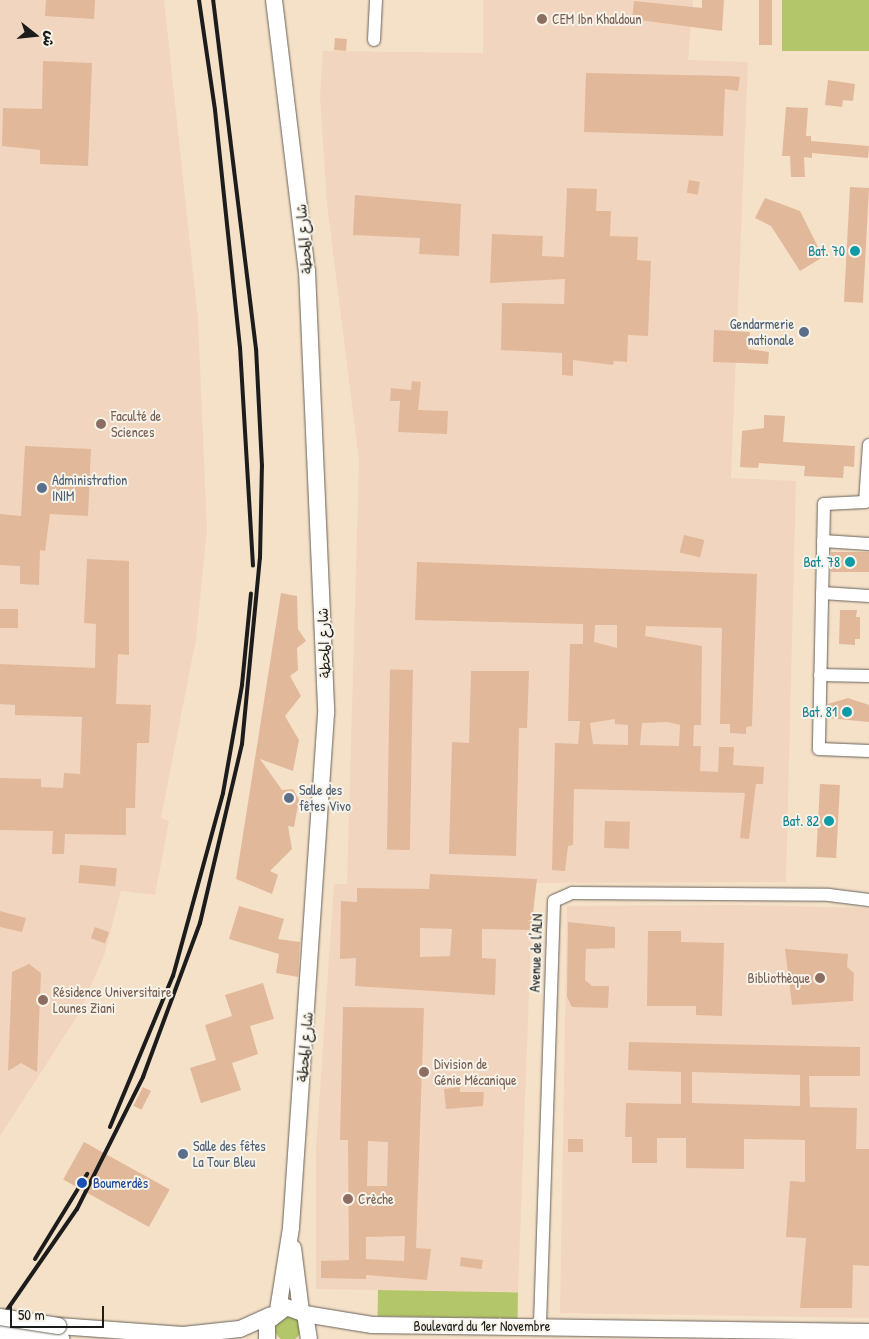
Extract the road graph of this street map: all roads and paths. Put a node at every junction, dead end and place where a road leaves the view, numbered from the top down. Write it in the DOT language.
graph roads {
  1 [pos="265,0"];
  2 [pos="274,0"];
  3 [pos="376,0"];
  4 [pos="374,40"];
  5 [pos="280,59"];
  6 [pos="869,445"];
  7 [pos="823,540"];
  8 [pos="869,544"];
  9 [pos="822,593"];
  10 [pos="869,596"];
  11 [pos="820,675"];
  12 [pos="869,676"];
  13 [pos="869,751"];
  14 [pos="869,900"];
  15 [pos="291,1228"];
  16 [pos="274,1312"];
  17 [pos="303,1313"];
  18 [pos="0,1318"];
  19 [pos="0,1331"];
  20 [pos="540,1332"];
  21 [pos="869,1332"];
  22 [pos="58,1334"];
  23 [pos="267,1339"];
  24 [pos="309,1339"];
  1 -- 5 [label="main road"];
  2 -- 5 [label="main road"];
  3 -- 4 [label="street"];
  5 -- 15 [label="main road, شارع المحطة"];
  6 -- 7 [label="street"];
  7 -- 8 [label="street"];
  7 -- 9 [label="street"];
  9 -- 10 [label="street"];
  9 -- 11 [label="street"];
  11 -- 12 [label="street"];
  11 -- 13 [label="street"];
  14 -- 20 [label="street, Avenue de l'ALN"];
  15 -- 16 [label="main road"];
  15 -- 17 [label="main road"];
  16 -- 17 [label="main road, Boulevard du 1er Novembre"];
  16 -- 22 [label="main road"];
  16 -- 23 [label="main road"];
  17 -- 20 [label="main road, Boulevard du 1er Novembre"];
  17 -- 24 [label="main road"];
  18 -- 22 [label="main road, bridge"];
  19 -- 22 [label="main road"];
  20 -- 21 [label="main road, Boulevard du 1er Novembre"];
}
